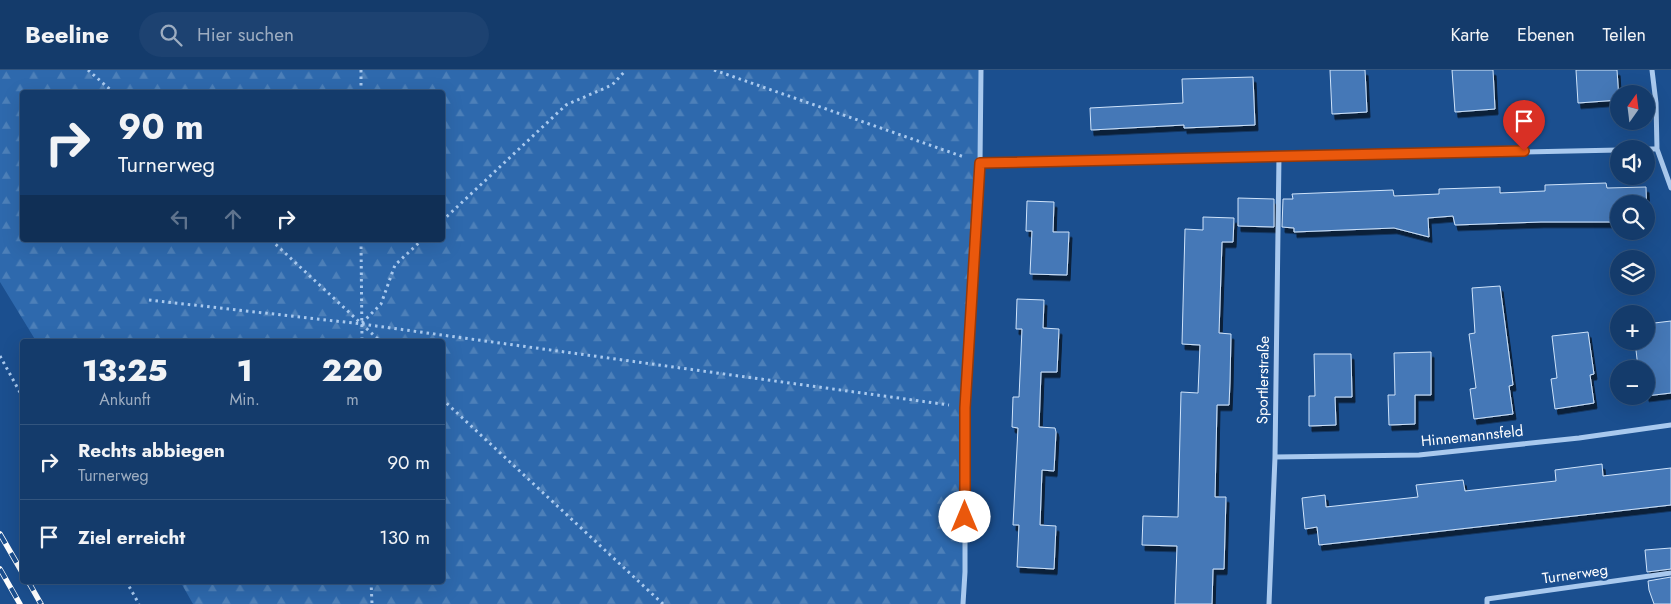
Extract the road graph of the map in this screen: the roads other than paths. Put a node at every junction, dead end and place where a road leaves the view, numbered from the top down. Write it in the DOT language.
graph roads {
  1 [pos="981,70"];
  2 [pos="1652,70"];
  3 [pos="1657,149"];
  4 [pos="1610,150"];
  5 [pos="1279,156"];
  6 [pos="980,163"];
  7 [pos="1671,188"];
  8 [pos="1671,424"];
  9 [pos="1275,457"];
  10 [pos="1671,573"];
  11 [pos="963,604"];
  12 [pos="1269,604"];
  13 [pos="1487,604"];
  1 -- 6 [label="street"];
  2 -- 3 [label="street"];
  3 -- 7 [label="street"];
  4 -- 5 [label="street"];
  5 -- 6 [label="street"];
  5 -- 9 [label="street, Sportlerstraße"];
  6 -- 11 [label="street"];
  8 -- 9 [label="street, Hinnemannsfeld"];
  9 -- 12 [label="street, Sportlerstraße"];
  10 -- 13 [label="street, Turnerweg"];
}
